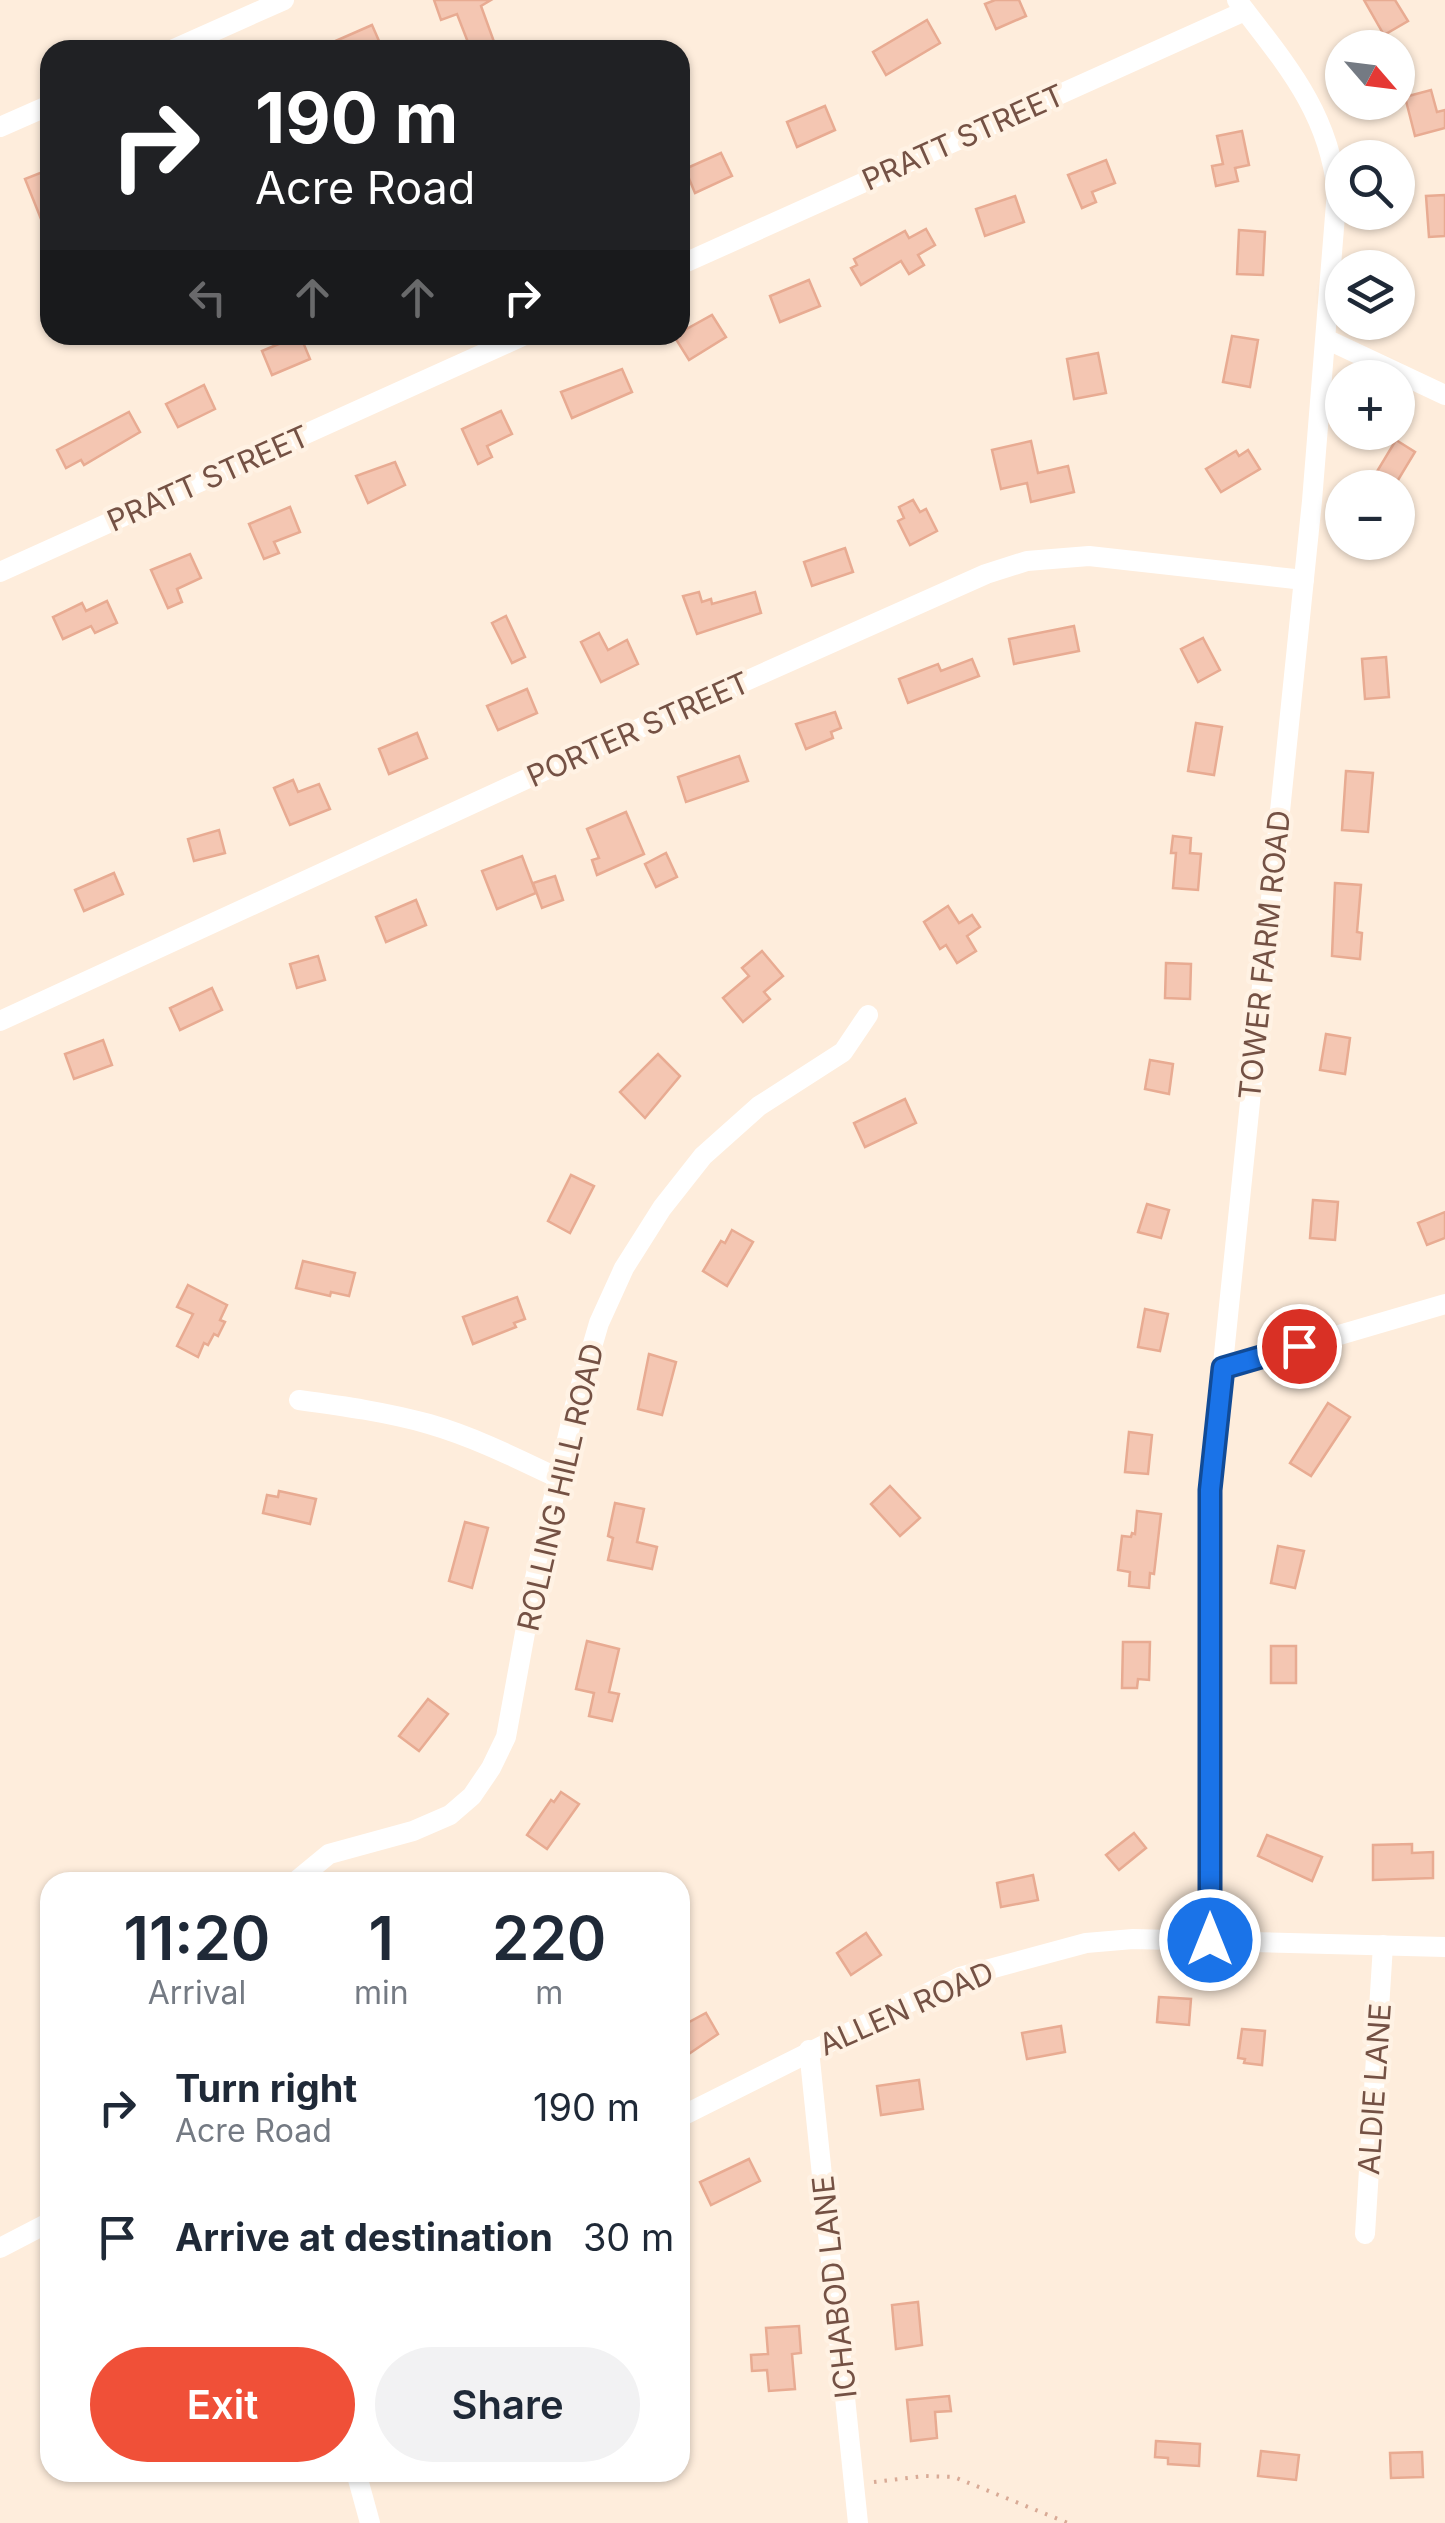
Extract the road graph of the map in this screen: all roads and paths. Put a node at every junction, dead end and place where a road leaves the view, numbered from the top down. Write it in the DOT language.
graph roads {
  1 [pos="284,0"];
  2 [pos="1241,6"];
  3 [pos="194,40"];
  4 [pos="40,109"];
  5 [pos="0,127"];
  6 [pos="1334,250"];
  7 [pos="690,260"];
  8 [pos="1326,340"];
  9 [pos="1328,340"];
  10 [pos="502,345"];
  11 [pos="1445,395"];
  12 [pos="0,572"];
  13 [pos="1304,580"];
  14 [pos="868,1016"];
  15 [pos="0,1021"];
  16 [pos="1445,1304"];
  17 [pos="1223,1368"];
  18 [pos="299,1400"];
  19 [pos="558,1478"];
  20 [pos="308,1872"];
  21 [pos="1210,1940"];
  22 [pos="1383,1945"];
  23 [pos="1445,1947"];
  24 [pos="809,2050"];
  25 [pos="690,2112"];
  26 [pos="40,2227"];
  27 [pos="1364,2234"];
  28 [pos="0,2248"];
  29 [pos="359,2482"];
  30 [pos="854,2484"];
  31 [pos="370,2523"];
  32 [pos="858,2523"];
  33 [pos="1068,2523"];
  1 -- 3 [label="street"];
  2 -- 6 [label="street, TOWER FARM ROAD"];
  2 -- 7 [label="street, PRATT STREET"];
  4 -- 5 [label="street"];
  8 -- 13 [label="street, TOWER FARM ROAD"];
  9 -- 11 [label="street"];
  10 -- 12 [label="street, PRATT STREET"];
  13 -- 15 [label="street, PORTER STREET"];
  13 -- 17 [label="street, TOWER FARM ROAD"];
  14 -- 19 [label="street, ROLLING HILL ROAD"];
  16 -- 17 [label="street"];
  17 -- 21 [label="street, TOWER FARM ROAD"];
  18 -- 19 [label="street"];
  19 -- 20 [label="street, ROLLING HILL ROAD"];
  21 -- 22 [label="street, ALLEN ROAD"];
  21 -- 24 [label="street, ALLEN ROAD"];
  22 -- 23 [label="street, ALLEN ROAD"];
  22 -- 27 [label="street, ALDIE LANE"];
  24 -- 25 [label="street, ALLEN ROAD"];
  24 -- 30 [label="street, ICHABOD LANE"];
  26 -- 28 [label="street"];
  29 -- 31 [label="street"];
  30 -- 32 [label="street, ICHABOD LANE"];
  30 -- 33 [label="path"];
}
